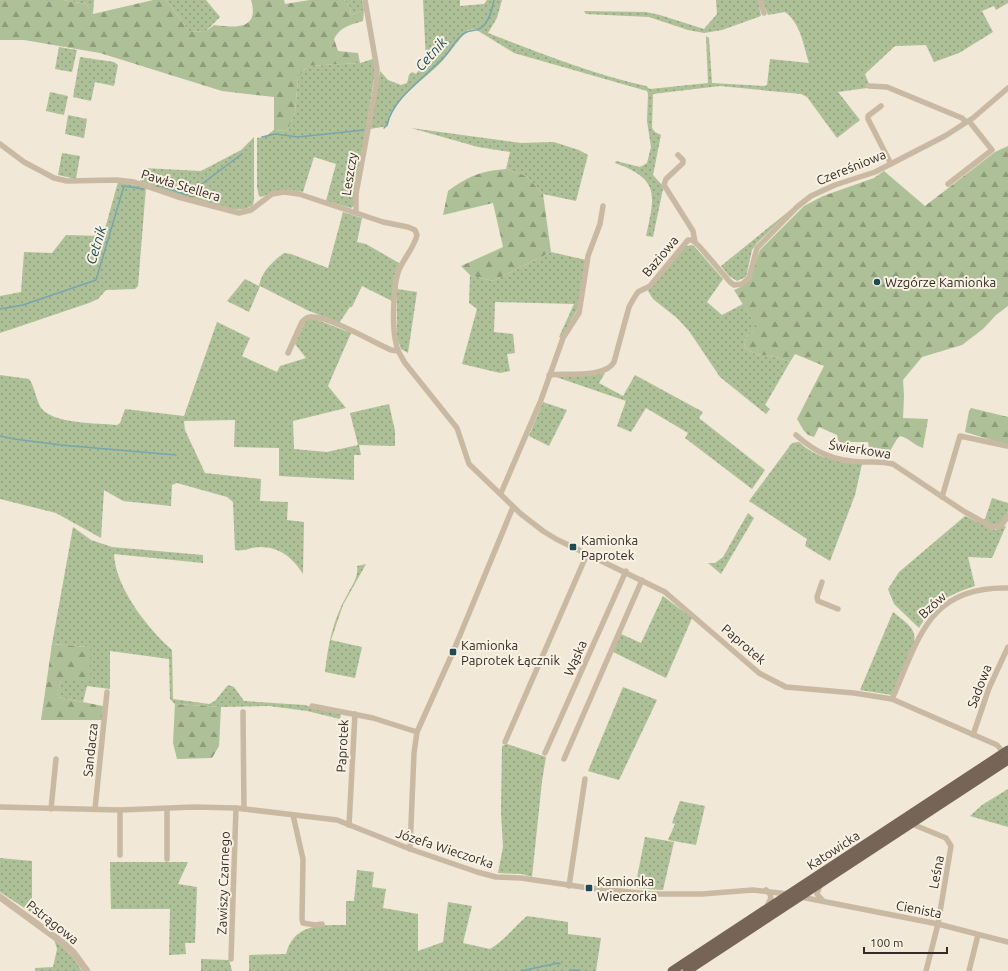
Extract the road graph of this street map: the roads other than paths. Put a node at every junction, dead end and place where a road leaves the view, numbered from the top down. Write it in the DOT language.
graph roads {
  1 [pos="365,0"];
  2 [pos="760,0"];
  3 [pos="764,13"];
  4 [pos="869,86"];
  5 [pos="1008,88"];
  6 [pos="881,106"];
  7 [pos="968,122"];
  8 [pos="0,144"];
  9 [pos="678,155"];
  10 [pos="891,164"];
  11 [pos="948,184"];
  12 [pos="603,206"];
  13 [pos="356,213"];
  14 [pos="695,242"];
  15 [pos="749,278"];
  16 [pos="398,352"];
  17 [pos="288,353"];
  18 [pos="549,374"];
  19 [pos="796,435"];
  20 [pos="1007,446"];
  21 [pos="474,471"];
  22 [pos="501,493"];
  23 [pos="942,496"];
  24 [pos="514,507"];
  25 [pos="1008,516"];
  26 [pos="587,554"];
  27 [pos="626,571"];
  28 [pos="642,580"];
  29 [pos="822,582"];
  30 [pos="1008,588"];
  31 [pos="838,608"];
  32 [pos="1008,647"];
  33 [pos="108,692"];
  34 [pos="892,699"];
  35 [pos="312,706"];
  36 [pos="243,712"];
  37 [pos="355,714"];
  38 [pos="417,732"];
  39 [pos="973,735"];
  40 [pos="505,742"];
  41 [pos="545,753"];
  42 [pos="1007,754"];
  43 [pos="56,759"];
  44 [pos="564,759"];
  45 [pos="585,779"];
  46 [pos="0,807"];
  47 [pos="236,808"];
  48 [pos="51,809"];
  49 [pos="95,809"];
  50 [pos="167,809"];
  51 [pos="244,809"];
  52 [pos="120,810"];
  53 [pos="293,815"];
  54 [pos="912,824"];
  55 [pos="349,826"];
  56 [pos="410,849"];
  57 [pos="120,855"];
  58 [pos="167,859"];
  59 [pos="821,883"];
  60 [pos="569,886"];
  61 [pos="766,890"];
  62 [pos="788,894"];
  63 [pos="0,897"];
  64 [pos="800,897"];
  65 [pos="825,902"];
  66 [pos="764,910"];
  67 [pos="322,924"];
  68 [pos="938,924"];
  69 [pos="978,935"];
  70 [pos="1008,942"];
  71 [pos="231,959"];
  72 [pos="87,971"];
  73 [pos="672,971"];
  74 [pos="687,971"];
  75 [pos="926,971"];
  76 [pos="969,971"];
  1 -- 13 [label="street, Leszczy"];
  2 -- 3 [label="street"];
  4 -- 7 [label="street"];
  5 -- 7 [label="street, Czereśniowa"];
  6 -- 10 [label="street"];
  7 -- 10 [label="street, Czereśniowa"];
  7 -- 11 [label="street"];
  8 -- 13 [label="street, Pawła Stellera"];
  9 -- 14 [label="street"];
  10 -- 15 [label="street, Czereśniowa"];
  12 -- 18 [label="street"];
  13 -- 16 [label="street, Leszczy"];
  14 -- 15 [label="street, Baziowa"];
  14 -- 18 [label="street, Baziowa"];
  16 -- 17 [label="street"];
  16 -- 21 [label="street, Leszczy"];
  18 -- 22 [label="street"];
  19 -- 23 [label="street, Świerkowa"];
  20 -- 23 [label="street"];
  21 -- 22 [label="street, Paprotek"];
  22 -- 24 [label="street, Paprotek"];
  23 -- 25 [label="street, Świerkowa"];
  24 -- 26 [label="street, Paprotek"];
  24 -- 38 [label="street"];
  26 -- 27 [label="street, Paprotek"];
  26 -- 40 [label="street"];
  27 -- 28 [label="street, Paprotek"];
  27 -- 41 [label="street, Wąska"];
  28 -- 34 [label="street, Paprotek"];
  28 -- 44 [label="street"];
  29 -- 31 [label="street"];
  30 -- 34 [label="street, Bzów"];
  32 -- 39 [label="street, Sadowa"];
  33 -- 49 [label="street, Sandacza"];
  34 -- 39 [label="street, Paprotek"];
  35 -- 37 [label="street"];
  36 -- 51 [label="street"];
  37 -- 38 [label="street, Paprotek"];
  37 -- 55 [label="street, Paprotek"];
  38 -- 56 [label="street"];
  39 -- 42 [label="street, Paprotek"];
  42 -- 54 [label="main road, Katowicka"];
  42 -- 62 [label="main road, Katowicka"];
  43 -- 48 [label="street"];
  45 -- 60 [label="street"];
  46 -- 48 [label="street"];
  47 -- 50 [label="street, Józefa Wieczorka"];
  47 -- 51 [label="street, Józefa Wieczorka"];
  47 -- 71 [label="street, Zawiszy Czarnego"];
  48 -- 49 [label="street"];
  49 -- 52 [label="street"];
  50 -- 52 [label="street"];
  50 -- 58 [label="street"];
  51 -- 53 [label="street, Józefa Wieczorka"];
  52 -- 57 [label="street"];
  53 -- 55 [label="street, Józefa Wieczorka"];
  53 -- 67 [label="street"];
  54 -- 59 [label="main road, Katowicka"];
  54 -- 68 [label="street, Leśna"];
  55 -- 56 [label="street, Józefa Wieczorka"];
  56 -- 60 [label="street, Józefa Wieczorka"];
  59 -- 64 [label="main road, Katowicka"];
  59 -- 65 [label="street"];
  60 -- 61 [label="street, Józefa Wieczorka"];
  61 -- 62 [label="street, Józefa Wieczorka"];
  61 -- 66 [label="street"];
  62 -- 66 [label="main road, Katowicka"];
  63 -- 72 [label="street, Pstrągowa"];
  64 -- 65 [label="street, Cienista"];
  64 -- 74 [label="main road, Katowicka"];
  65 -- 68 [label="street, Cienista"];
  66 -- 73 [label="main road, Katowicka"];
  68 -- 69 [label="street, Cienista"];
  68 -- 75 [label="street, Leśna"];
  69 -- 70 [label="street, Cienista"];
  69 -- 76 [label="street"];
}
